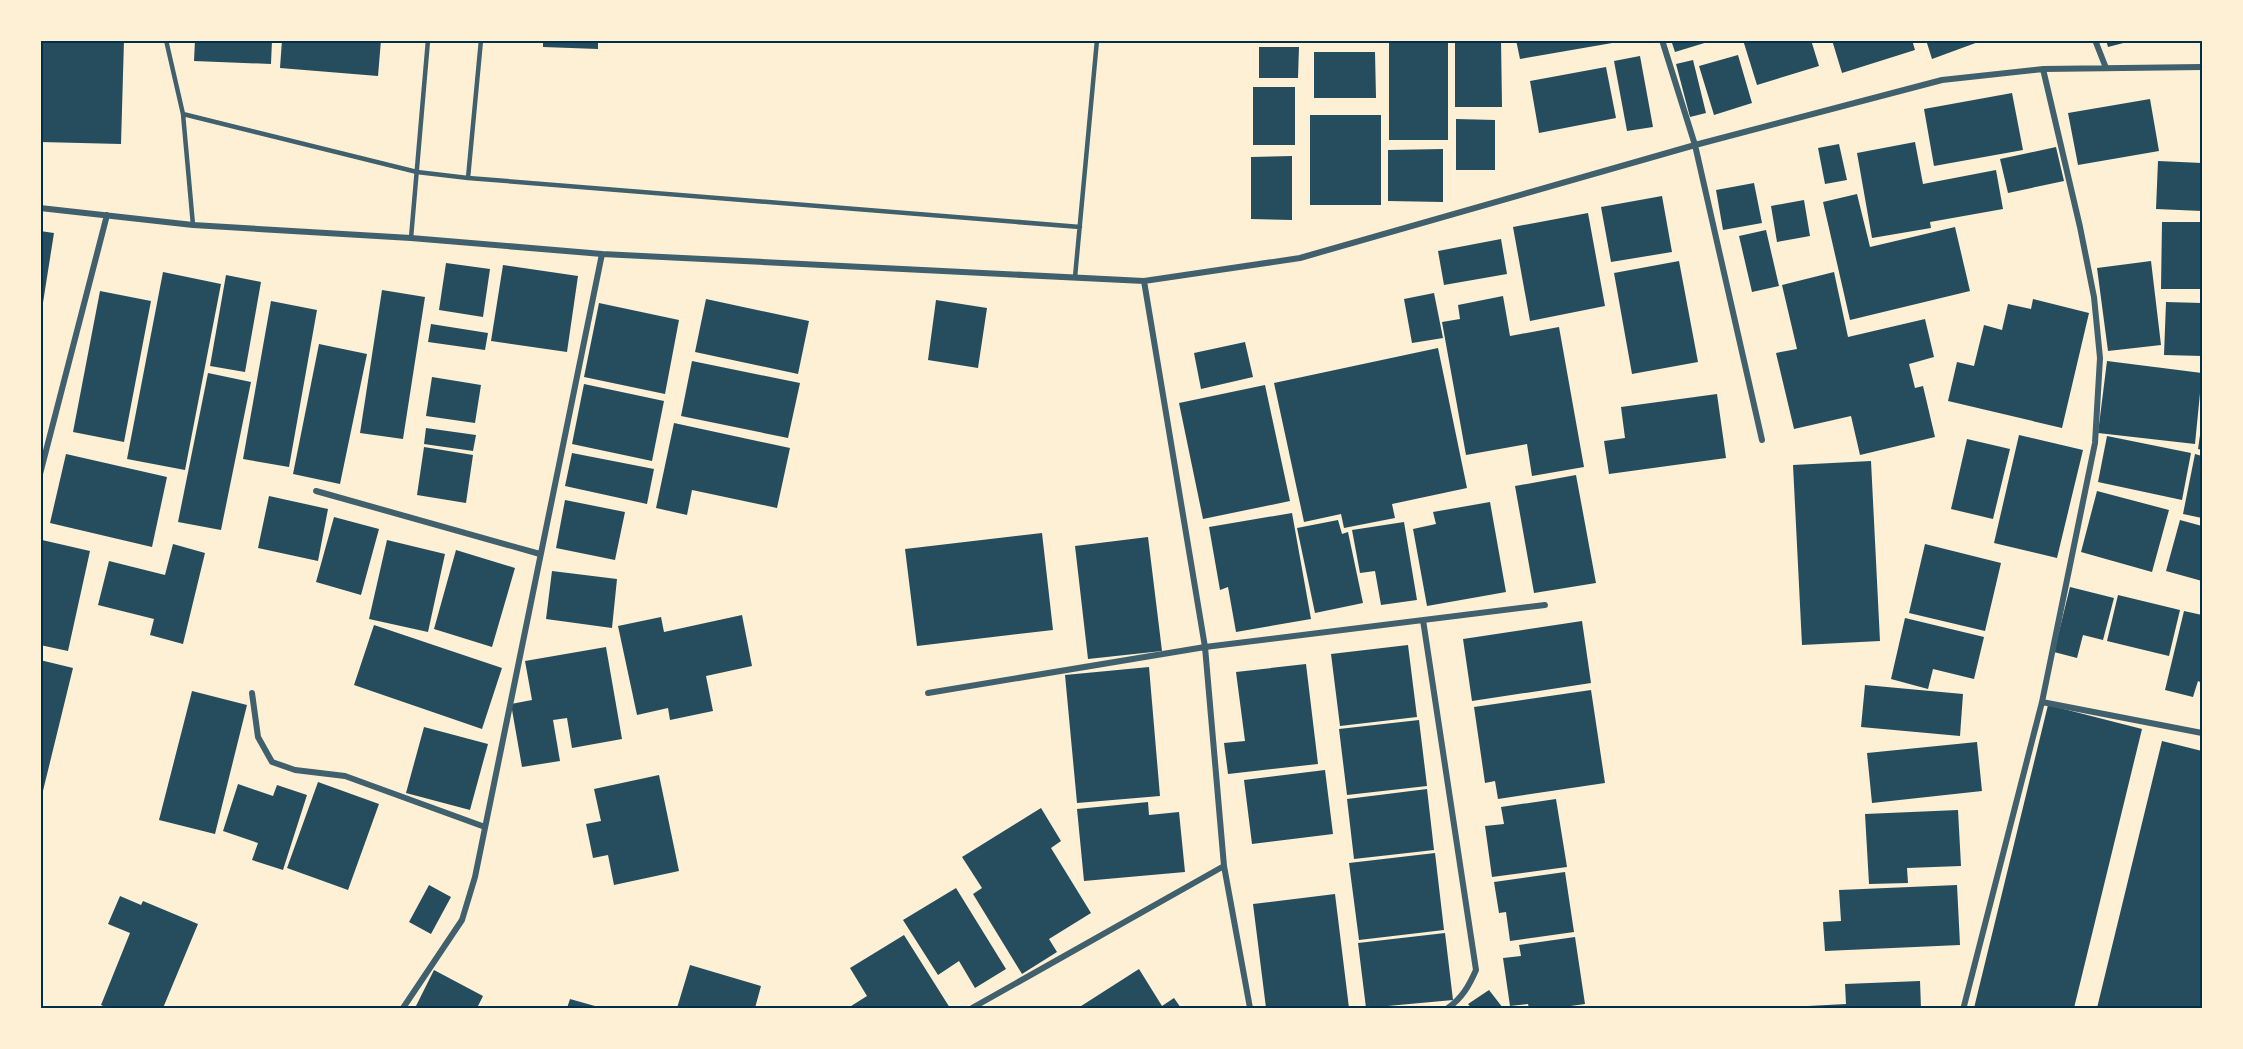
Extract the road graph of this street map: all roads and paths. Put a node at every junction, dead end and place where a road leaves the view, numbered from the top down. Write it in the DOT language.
graph roads {
  1 [pos="166,40"];
  2 [pos="428,40"];
  3 [pos="481,40"];
  4 [pos="1098,40"];
  5 [pos="1662,40"];
  6 [pos="2095,40"];
  7 [pos="2202,67"];
  8 [pos="2106,68"];
  9 [pos="2043,69"];
  10 [pos="183,114"];
  11 [pos="1695,145"];
  12 [pos="417,172"];
  13 [pos="468,178"];
  14 [pos="40,208"];
  15 [pos="107,215"];
  16 [pos="193,225"];
  17 [pos="1080,226"];
  18 [pos="411,238"];
  19 [pos="602,254"];
  20 [pos="1075,277"];
  21 [pos="1144,281"];
  22 [pos="1762,440"];
  23 [pos="40,474"];
  24 [pos="316,491"];
  25 [pos="540,554"];
  26 [pos="1545,605"];
  27 [pos="1423,620"];
  28 [pos="1205,647"];
  29 [pos="252,693"];
  30 [pos="928,693"];
  31 [pos="2042,702"];
  32 [pos="2202,733"];
  33 [pos="485,828"];
  34 [pos="1224,866"];
  35 [pos="1964,1006"];
  36 [pos="403,1008"];
  37 [pos="972,1008"];
  38 [pos="1250,1008"];
  39 [pos="1448,1008"];
  1 -- 10 [label="lane"];
  2 -- 12 [label="lane"];
  3 -- 13 [label="lane"];
  4 -- 17 [label="lane"];
  5 -- 11 [label="street"];
  6 -- 8 [label="street"];
  7 -- 8 [label="street"];
  8 -- 9 [label="street"];
  9 -- 11 [label="street"];
  9 -- 31 [label="street"];
  10 -- 12 [label="lane"];
  10 -- 16 [label="lane"];
  11 -- 21 [label="street"];
  11 -- 22 [label="street"];
  12 -- 13 [label="lane"];
  12 -- 18 [label="lane"];
  13 -- 17 [label="lane"];
  14 -- 15 [label="street"];
  15 -- 16 [label="street"];
  15 -- 23 [label="street"];
  16 -- 18 [label="street"];
  17 -- 20 [label="lane"];
  18 -- 19 [label="street"];
  19 -- 20 [label="street"];
  19 -- 25 [label="street"];
  20 -- 21 [label="street"];
  21 -- 28 [label="street"];
  24 -- 25 [label="street"];
  25 -- 33 [label="street"];
  26 -- 27 [label="street"];
  27 -- 28 [label="street"];
  27 -- 39 [label="street"];
  28 -- 30 [label="street"];
  28 -- 34 [label="street"];
  29 -- 33 [label="street"];
  31 -- 32 [label="street"];
  31 -- 35 [label="street"];
  33 -- 36 [label="street"];
  34 -- 37 [label="street"];
  34 -- 38 [label="street"];
}
